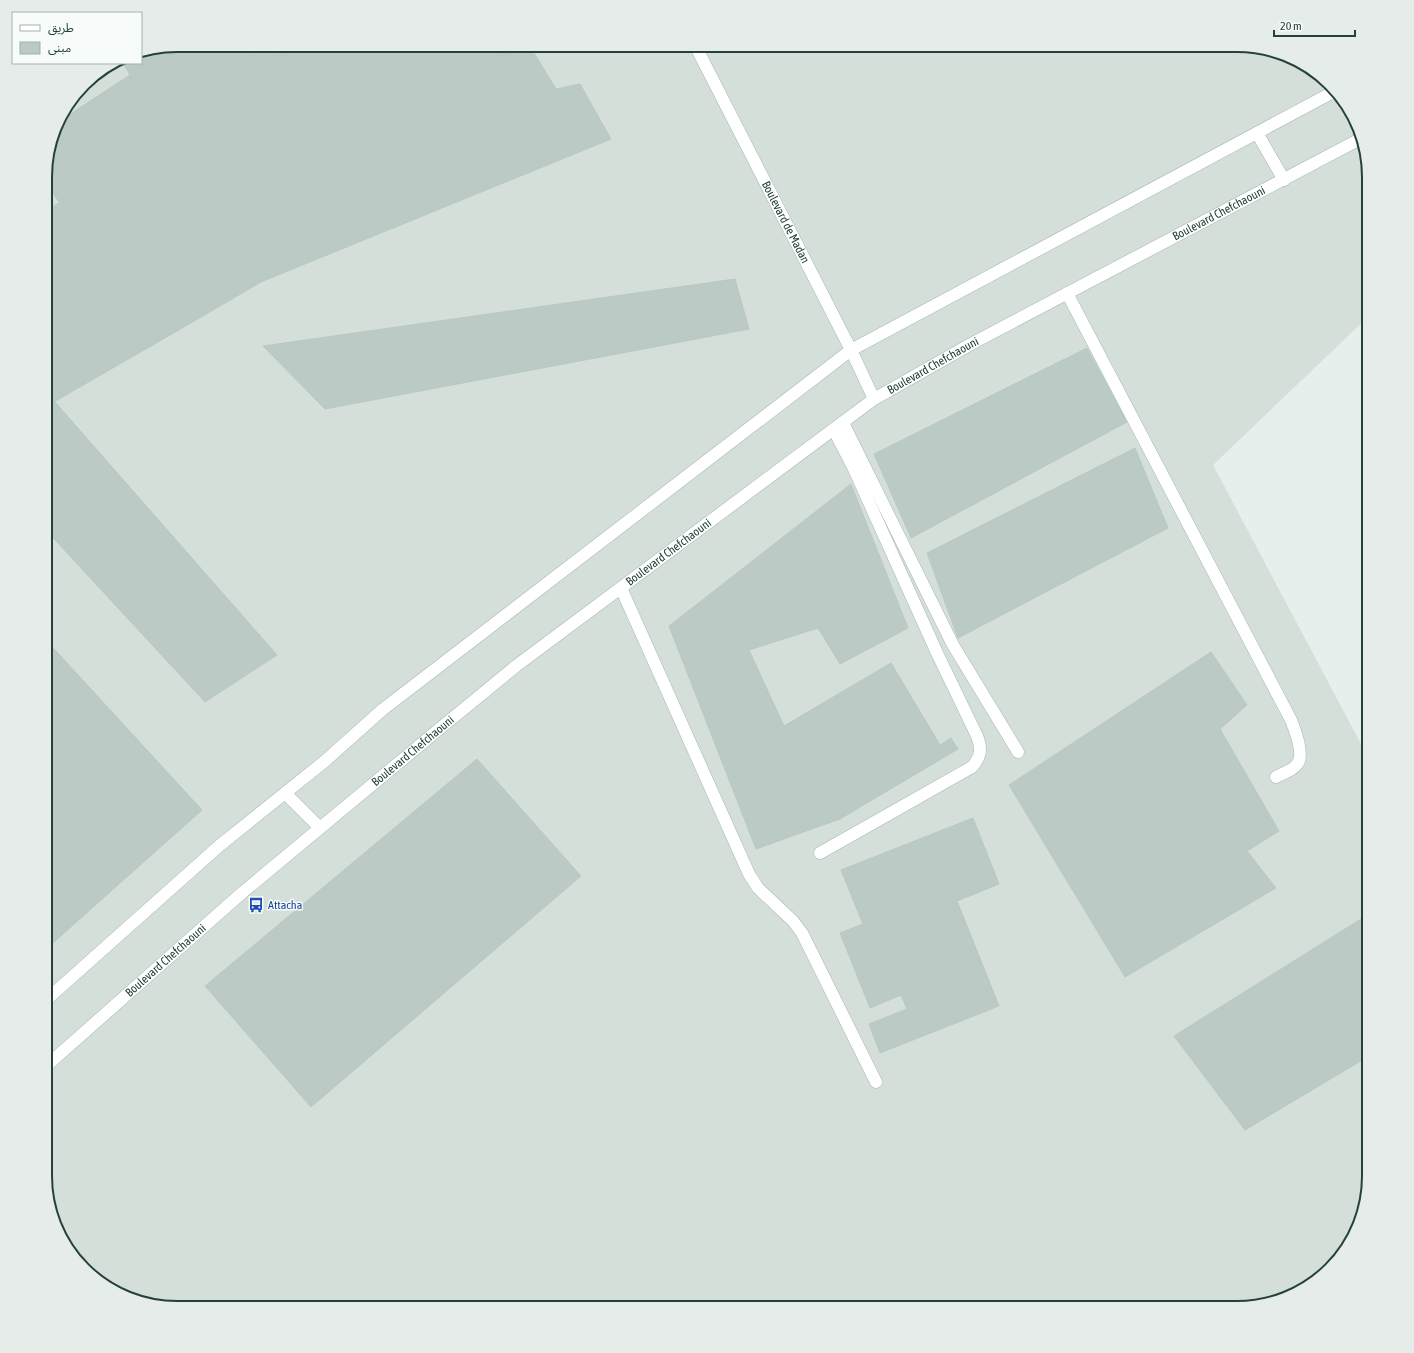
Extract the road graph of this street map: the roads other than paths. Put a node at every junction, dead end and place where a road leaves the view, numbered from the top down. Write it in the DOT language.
graph roads {
  1 [pos="699,52"];
  2 [pos="1330,94"];
  3 [pos="1257,133"];
  4 [pos="1356,141"];
  5 [pos="1284,180"];
  6 [pos="1067,293"];
  7 [pos="851,350"];
  8 [pos="874,399"];
  9 [pos="839,426"];
  10 [pos="621,588"];
  11 [pos="953,645"];
  12 [pos="937,653"];
  13 [pos="1018,752"];
  14 [pos="1276,777"];
  15 [pos="285,793"];
  16 [pos="320,828"];
  17 [pos="820,853"];
  18 [pos="52,995"];
  19 [pos="52,1061"];
  20 [pos="876,1082"];
  1 -- 7 [label="street, Boulevard de Madan"];
  2 -- 3 [label="street"];
  3 -- 5 [label="street"];
  3 -- 7 [label="street"];
  4 -- 5 [label="street, Boulevard Chefchaouni"];
  5 -- 6 [label="street, Boulevard Chefchaouni"];
  6 -- 8 [label="street, Boulevard Chefchaouni"];
  6 -- 14 [label="street"];
  7 -- 8 [label="street, Boulevard de Madan"];
  7 -- 15 [label="street"];
  8 -- 9 [label="street, Boulevard Chefchaouni"];
  9 -- 10 [label="street, Boulevard Chefchaouni"];
  9 -- 11 [label="street"];
  9 -- 12 [label="street"];
  10 -- 16 [label="street, Boulevard Chefchaouni"];
  10 -- 20 [label="street"];
  11 -- 12 [label="street"];
  11 -- 13 [label="street"];
  12 -- 17 [label="street"];
  15 -- 16 [label="street"];
  15 -- 18 [label="street"];
  16 -- 19 [label="street, Boulevard Chefchaouni"];
}
